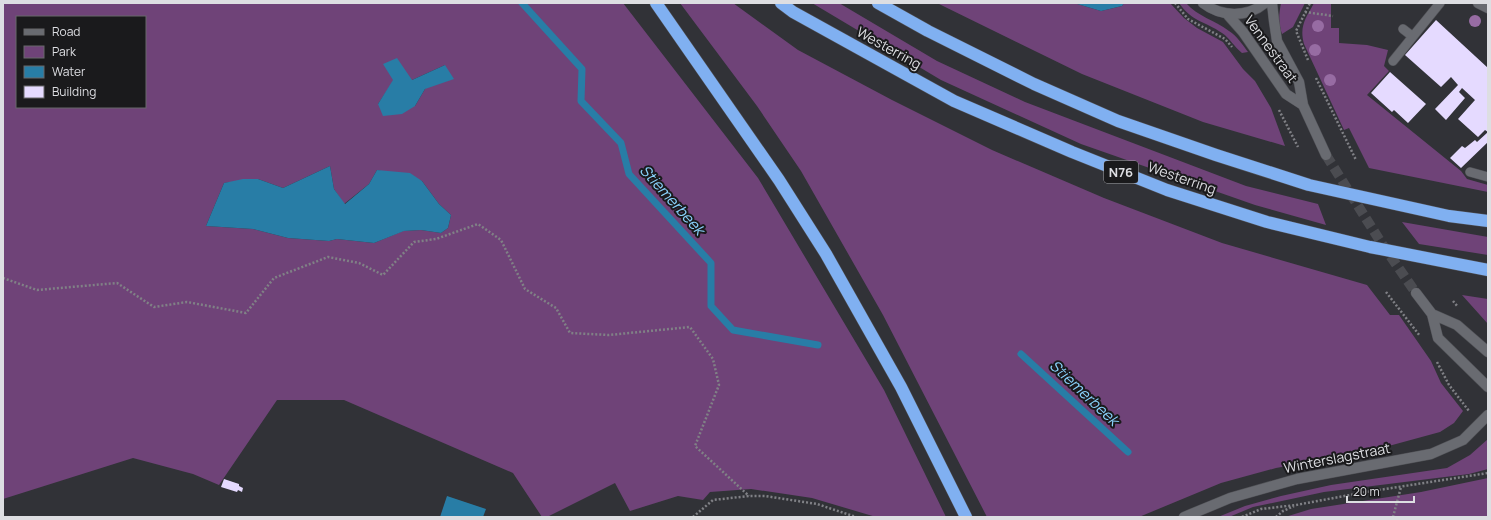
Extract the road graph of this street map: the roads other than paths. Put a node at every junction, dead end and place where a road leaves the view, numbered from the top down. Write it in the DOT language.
graph roads {
  1 [pos="656,3"];
  2 [pos="781,3"];
  3 [pos="878,3"];
  4 [pos="1203,3"];
  5 [pos="1265,3"];
  6 [pos="1272,3"];
  7 [pos="1440,3"];
  8 [pos="1478,3"];
  9 [pos="1488,8"];
  10 [pos="1228,14"];
  11 [pos="1403,29"];
  12 [pos="1412,36"];
  13 [pos="1393,61"];
  14 [pos="1303,105"];
  15 [pos="1326,155"];
  16 [pos="1470,172"];
  17 [pos="1488,177"];
  18 [pos="1488,221"];
  19 [pos="1488,270"];
  20 [pos="1416,293"];
  21 [pos="1432,314"];
  22 [pos="1488,352"];
  23 [pos="1488,387"];
  24 [pos="1488,415"];
  25 [pos="966,517"];
  26 [pos="1184,517"];
  1 -- 25 [label="highway"];
  2 -- 19 [label="highway, Westerring / N76"];
  3 -- 18 [label="highway"];
  4 -- 10 [label="street, Vennestraat"];
  5 -- 10 [label="street, Vennestraat"];
  6 -- 14 [label="street, Vennestraat"];
  7 -- 12 [label="lane"];
  8 -- 9 [label="street"];
  10 -- 14 [label="street, Vennestraat"];
  11 -- 12 [label="lane"];
  12 -- 13 [label="lane"];
  14 -- 15 [label="street"];
  16 -- 17 [label="lane"];
  20 -- 21 [label="street"];
  21 -- 22 [label="street"];
  21 -- 23 [label="street"];
  24 -- 26 [label="street, Winterslagstraat"];
}
